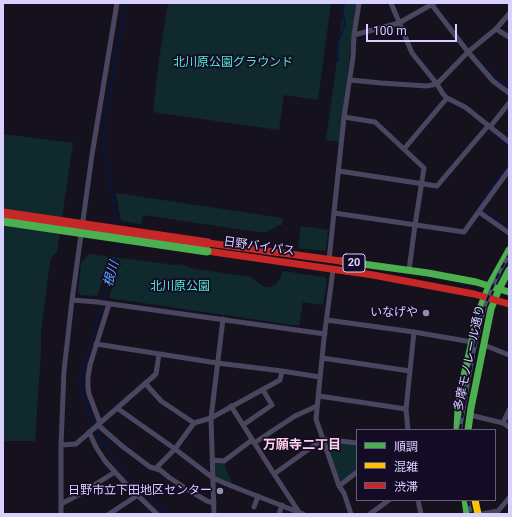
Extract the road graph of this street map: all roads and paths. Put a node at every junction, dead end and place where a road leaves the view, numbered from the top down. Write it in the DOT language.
graph roads {
  1 [pos="117,3"];
  2 [pos="359,3"];
  3 [pos="391,3"];
  4 [pos="433,4"];
  5 [pos="509,14"];
  6 [pos="399,23"];
  7 [pos="496,29"];
  8 [pos="354,35"];
  9 [pos="509,37"];
  10 [pos="468,52"];
  11 [pos="350,80"];
  12 [pos="437,84"];
  13 [pos="509,93"];
  14 [pos="447,98"];
  15 [pos="509,103"];
  16 [pos="344,117"];
  17 [pos="489,126"];
  18 [pos="509,142"];
  19 [pos="404,149"];
  20 [pos="509,170"];
  21 [pos="339,171"];
  22 [pos="422,183"];
  23 [pos="479,212"];
  24 [pos="3,213"];
  25 [pos="334,213"];
  26 [pos="3,221"];
  27 [pos="415,225"];
  28 [pos="509,233"];
  29 [pos="208,247"];
  30 [pos="509,250"];
  31 [pos="328,260"];
  32 [pos="333,270"];
  33 [pos="409,270"];
  34 [pos="509,270"];
  35 [pos="489,286"];
  36 [pos="499,289"];
  37 [pos="509,292"];
  38 [pos="484,297"];
  39 [pos="72,300"];
  40 [pos="494,300"];
  41 [pos="108,304"];
  42 [pos="509,304"];
  43 [pos="223,319"];
  44 [pos="326,320"];
  45 [pos="414,332"];
  46 [pos="325,334"];
  47 [pos="472,342"];
  48 [pos="96,344"];
  49 [pos="484,345"];
  50 [pos="159,354"];
  51 [pos="509,355"];
  52 [pos="322,358"];
  53 [pos="217,362"];
  54 [pos="282,371"];
  55 [pos="410,371"];
  56 [pos="320,377"];
  57 [pos="145,382"];
  58 [pos="263,390"];
  59 [pos="318,396"];
  60 [pos="231,406"];
  61 [pos="317,406"];
  62 [pos="117,408"];
  63 [pos="406,409"];
  64 [pos="509,410"];
  65 [pos="470,415"];
  66 [pos="211,418"];
  67 [pos="194,423"];
  68 [pos="503,423"];
  69 [pos="99,424"];
  70 [pos="243,425"];
  71 [pos="509,427"];
  72 [pos="408,429"];
  73 [pos="457,429"];
  74 [pos="468,429"];
  75 [pos="90,432"];
  76 [pos="323,439"];
  77 [pos="253,441"];
  78 [pos="356,443"];
  79 [pos="60,445"];
  80 [pos="175,449"];
  81 [pos="212,460"];
  82 [pos="156,468"];
  83 [pos="115,472"];
  84 [pos="356,473"];
  85 [pos="274,474"];
  86 [pos="213,478"];
  87 [pos="339,486"];
  88 [pos="138,495"];
  89 [pos="258,496"];
  90 [pos="509,498"];
  91 [pos="387,501"];
  92 [pos="418,501"];
  93 [pos="465,501"];
  94 [pos="475,501"];
  95 [pos="214,503"];
  96 [pos="61,504"];
  97 [pos="282,505"];
  98 [pos="254,507"];
  99 [pos="301,513"];
  100 [pos="61,514"];
  101 [pos="109,514"];
  102 [pos="157,514"];
  103 [pos="214,514"];
  104 [pos="279,514"];
  105 [pos="351,514"];
  106 [pos="370,514"];
  107 [pos="421,514"];
  108 [pos="468,514"];
  109 [pos="478,514"];
  110 [pos="482,514"];
  1 -- 39 [label="street"];
  2 -- 8 [label="street"];
  3 -- 6 [label="street"];
  4 -- 6 [label="street"];
  4 -- 10 [label="street"];
  5 -- 7 [label="street"];
  6 -- 8 [label="street"];
  6 -- 12 [label="street"];
  7 -- 9 [label="street"];
  7 -- 10 [label="street"];
  8 -- 11 [label="street"];
  10 -- 12 [label="street"];
  10 -- 13 [label="street"];
  11 -- 12 [label="street"];
  11 -- 16 [label="street"];
  12 -- 14 [label="street"];
  14 -- 17 [label="street"];
  14 -- 19 [label="street"];
  15 -- 17 [label="street"];
  16 -- 19 [label="street"];
  16 -- 21 [label="street"];
  17 -- 18 [label="street"];
  17 -- 22 [label="street"];
  19 -- 22 [label="street"];
  20 -- 23 [label="street"];
  21 -- 22 [label="street"];
  21 -- 25 [label="street"];
  22 -- 27 [label="street"];
  23 -- 27 [label="street"];
  23 -- 28 [label="street"];
  24 -- 29 [label="main road, 日野バイパス / 20, bridge"];
  25 -- 27 [label="street"];
  25 -- 31 [label="street"];
  26 -- 29 [label="main road, 日野バイパス / 20, bridge"];
  27 -- 33 [label="street"];
  29 -- 31 [label="main road, 日野バイパス / 20"];
  29 -- 32 [label="main road, 日野バイパス / 20"];
  30 -- 35 [label="main road, 多摩モノレール通り"];
  31 -- 33 [label="main road, 日野バイパス / 20"];
  32 -- 38 [label="main road, 日野バイパス / 20"];
  32 -- 44 [label="street"];
  33 -- 35 [label="main road, 日野バイパス / 20"];
  34 -- 36 [label="main road, 多摩モノレール通り"];
  35 -- 36 [label="main road, 日野バイパス / 20"];
  35 -- 38 [label="main road, 多摩モノレール通り"];
  36 -- 37 [label="main road, 日野バイパス / 20"];
  36 -- 40 [label="main road, 多摩モノレール通り"];
  38 -- 40 [label="main road, 日野バイパス / 20"];
  38 -- 47 [label="main road, 多摩モノレール通り"];
  39 -- 41 [label="street"];
  39 -- 79 [label="street"];
  40 -- 42 [label="main road, 日野バイパス / 20"];
  40 -- 49 [label="main road, 多摩モノレール通り"];
  41 -- 43 [label="street"];
  41 -- 48 [label="street"];
  43 -- 46 [label="street"];
  43 -- 53 [label="street"];
  44 -- 45 [label="street"];
  44 -- 46 [label="street"];
  45 -- 47 [label="street"];
  45 -- 55 [label="street"];
  46 -- 52 [label="street"];
  47 -- 73 [label="main road, 多摩モノレール通り"];
  48 -- 50 [label="street"];
  48 -- 69 [label="street"];
  49 -- 51 [label="street"];
  49 -- 65 [label="main road, 多摩モノレール通り"];
  50 -- 53 [label="street"];
  50 -- 57 [label="street"];
  52 -- 55 [label="street"];
  52 -- 56 [label="street"];
  53 -- 54 [label="street"];
  53 -- 66 [label="street"];
  54 -- 56 [label="street"];
  54 -- 58 [label="street"];
  55 -- 63 [label="street"];
  56 -- 59 [label="street"];
  57 -- 62 [label="street"];
  57 -- 67 [label="street"];
  58 -- 60 [label="street"];
  58 -- 70 [label="street"];
  59 -- 61 [label="street"];
  59 -- 63 [label="street"];
  60 -- 66 [label="street"];
  60 -- 70 [label="street"];
  61 -- 76 [label="street"];
  61 -- 77 [label="street"];
  62 -- 69 [label="street"];
  62 -- 80 [label="street"];
  63 -- 72 [label="street"];
  64 -- 68 [label="street"];
  65 -- 68 [label="street"];
  65 -- 74 [label="main road, 多摩モノレール通り"];
  66 -- 67 [label="street"];
  66 -- 81 [label="street"];
  67 -- 80 [label="street"];
  68 -- 71 [label="street"];
  69 -- 75 [label="street"];
  69 -- 82 [label="street"];
  70 -- 77 [label="street"];
  75 -- 79 [label="street"];
  75 -- 83 [label="street"];
  76 -- 78 [label="street"];
  76 -- 85 [label="street"];
  76 -- 87 [label="street"];
  77 -- 81 [label="street"];
  77 -- 85 [label="street"];
  79 -- 96 [label="street"];
  80 -- 82 [label="street"];
  80 -- 86 [label="street"];
  81 -- 86 [label="street"];
  82 -- 95 [label="street"];
  83 -- 88 [label="street"];
  83 -- 96 [label="street"];
  84 -- 87 [label="street"];
  85 -- 99 [label="street"];
  86 -- 89 [label="street"];
  86 -- 95 [label="street"];
  87 -- 105 [label="street"];
  88 -- 101 [label="street"];
  88 -- 102 [label="street"];
  89 -- 97 [label="street"];
  89 -- 98 [label="street"];
  90 -- 110 [label="street"];
  91 -- 106 [label="street"];
  92 -- 107 [label="street"];
  93 -- 108 [label="main road"];
  94 -- 109 [label="main road"];
  95 -- 103 [label="street"];
  96 -- 100 [label="street"];
  97 -- 99 [label="street"];
  97 -- 104 [label="street"];
}
